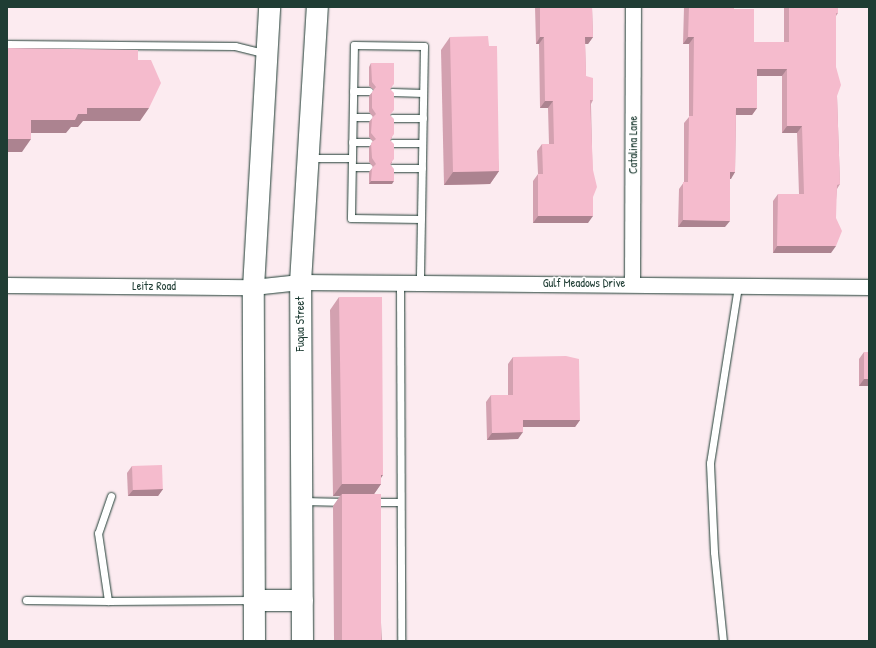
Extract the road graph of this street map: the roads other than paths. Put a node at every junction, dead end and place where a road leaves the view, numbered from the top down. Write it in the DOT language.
graph roads {
  1 [pos="268,7"];
  2 [pos="317,7"];
  3 [pos="633,7"];
  4 [pos="7,44"];
  5 [pos="266,53"];
  6 [pos="353,92"];
  7 [pos="369,92"];
  8 [pos="392,92"];
  9 [pos="423,93"];
  10 [pos="353,117"];
  11 [pos="369,117"];
  12 [pos="392,118"];
  13 [pos="422,118"];
  14 [pos="352,142"];
  15 [pos="369,142"];
  16 [pos="392,143"];
  17 [pos="422,143"];
  18 [pos="308,158"];
  19 [pos="352,158"];
  20 [pos="352,167"];
  21 [pos="369,167"];
  22 [pos="392,168"];
  23 [pos="422,168"];
  24 [pos="421,219"];
  25 [pos="300,282"];
  26 [pos="400,283"];
  27 [pos="420,283"];
  28 [pos="632,283"];
  29 [pos="7,285"];
  30 [pos="738,286"];
  31 [pos="253,287"];
  32 [pos="869,287"];
  33 [pos="111,496"];
  34 [pos="301,501"];
  35 [pos="400,502"];
  36 [pos="26,600"];
  37 [pos="253,600"];
  38 [pos="302,600"];
  39 [pos="108,601"];
  40 [pos="254,641"];
  41 [pos="302,641"];
  42 [pos="401,641"];
  43 [pos="723,641"];
  1 -- 5 [label="main road"];
  2 -- 18 [label="main road, Fuqua Street"];
  3 -- 28 [label="street, Catalina Lane"];
  4 -- 5 [label="lane"];
  5 -- 31 [label="main road"];
  6 -- 7 [label="lane"];
  6 -- 9 [label="lane"];
  6 -- 10 [label="lane"];
  8 -- 9 [label="lane"];
  9 -- 13 [label="lane"];
  10 -- 11 [label="lane"];
  10 -- 14 [label="lane"];
  12 -- 13 [label="lane"];
  13 -- 17 [label="lane"];
  14 -- 15 [label="lane"];
  14 -- 19 [label="lane"];
  16 -- 17 [label="lane"];
  17 -- 23 [label="lane"];
  18 -- 19 [label="lane"];
  18 -- 25 [label="main road, Fuqua Street"];
  19 -- 20 [label="lane"];
  20 -- 21 [label="lane"];
  20 -- 24 [label="lane"];
  22 -- 23 [label="lane"];
  23 -- 24 [label="lane"];
  24 -- 27 [label="lane"];
  25 -- 26 [label="street, Gulf Meadows Drive"];
  25 -- 31 [label="street, Leitz Road"];
  25 -- 34 [label="main road, Fuqua Street"];
  26 -- 27 [label="street, Gulf Meadows Drive"];
  26 -- 35 [label="lane"];
  27 -- 28 [label="street, Gulf Meadows Drive"];
  28 -- 30 [label="street, Gulf Meadows Drive"];
  29 -- 31 [label="street, Leitz Road"];
  30 -- 32 [label="street, Gulf Meadows Drive"];
  30 -- 43 [label="lane"];
  31 -- 37 [label="main road"];
  33 -- 39 [label="lane"];
  34 -- 35 [label="lane"];
  34 -- 38 [label="main road, Fuqua Street"];
  35 -- 42 [label="lane"];
  36 -- 39 [label="lane"];
  37 -- 38 [label="main road"];
  37 -- 39 [label="lane"];
  37 -- 40 [label="main road"];
  38 -- 41 [label="main road, Fuqua Street"];
}
